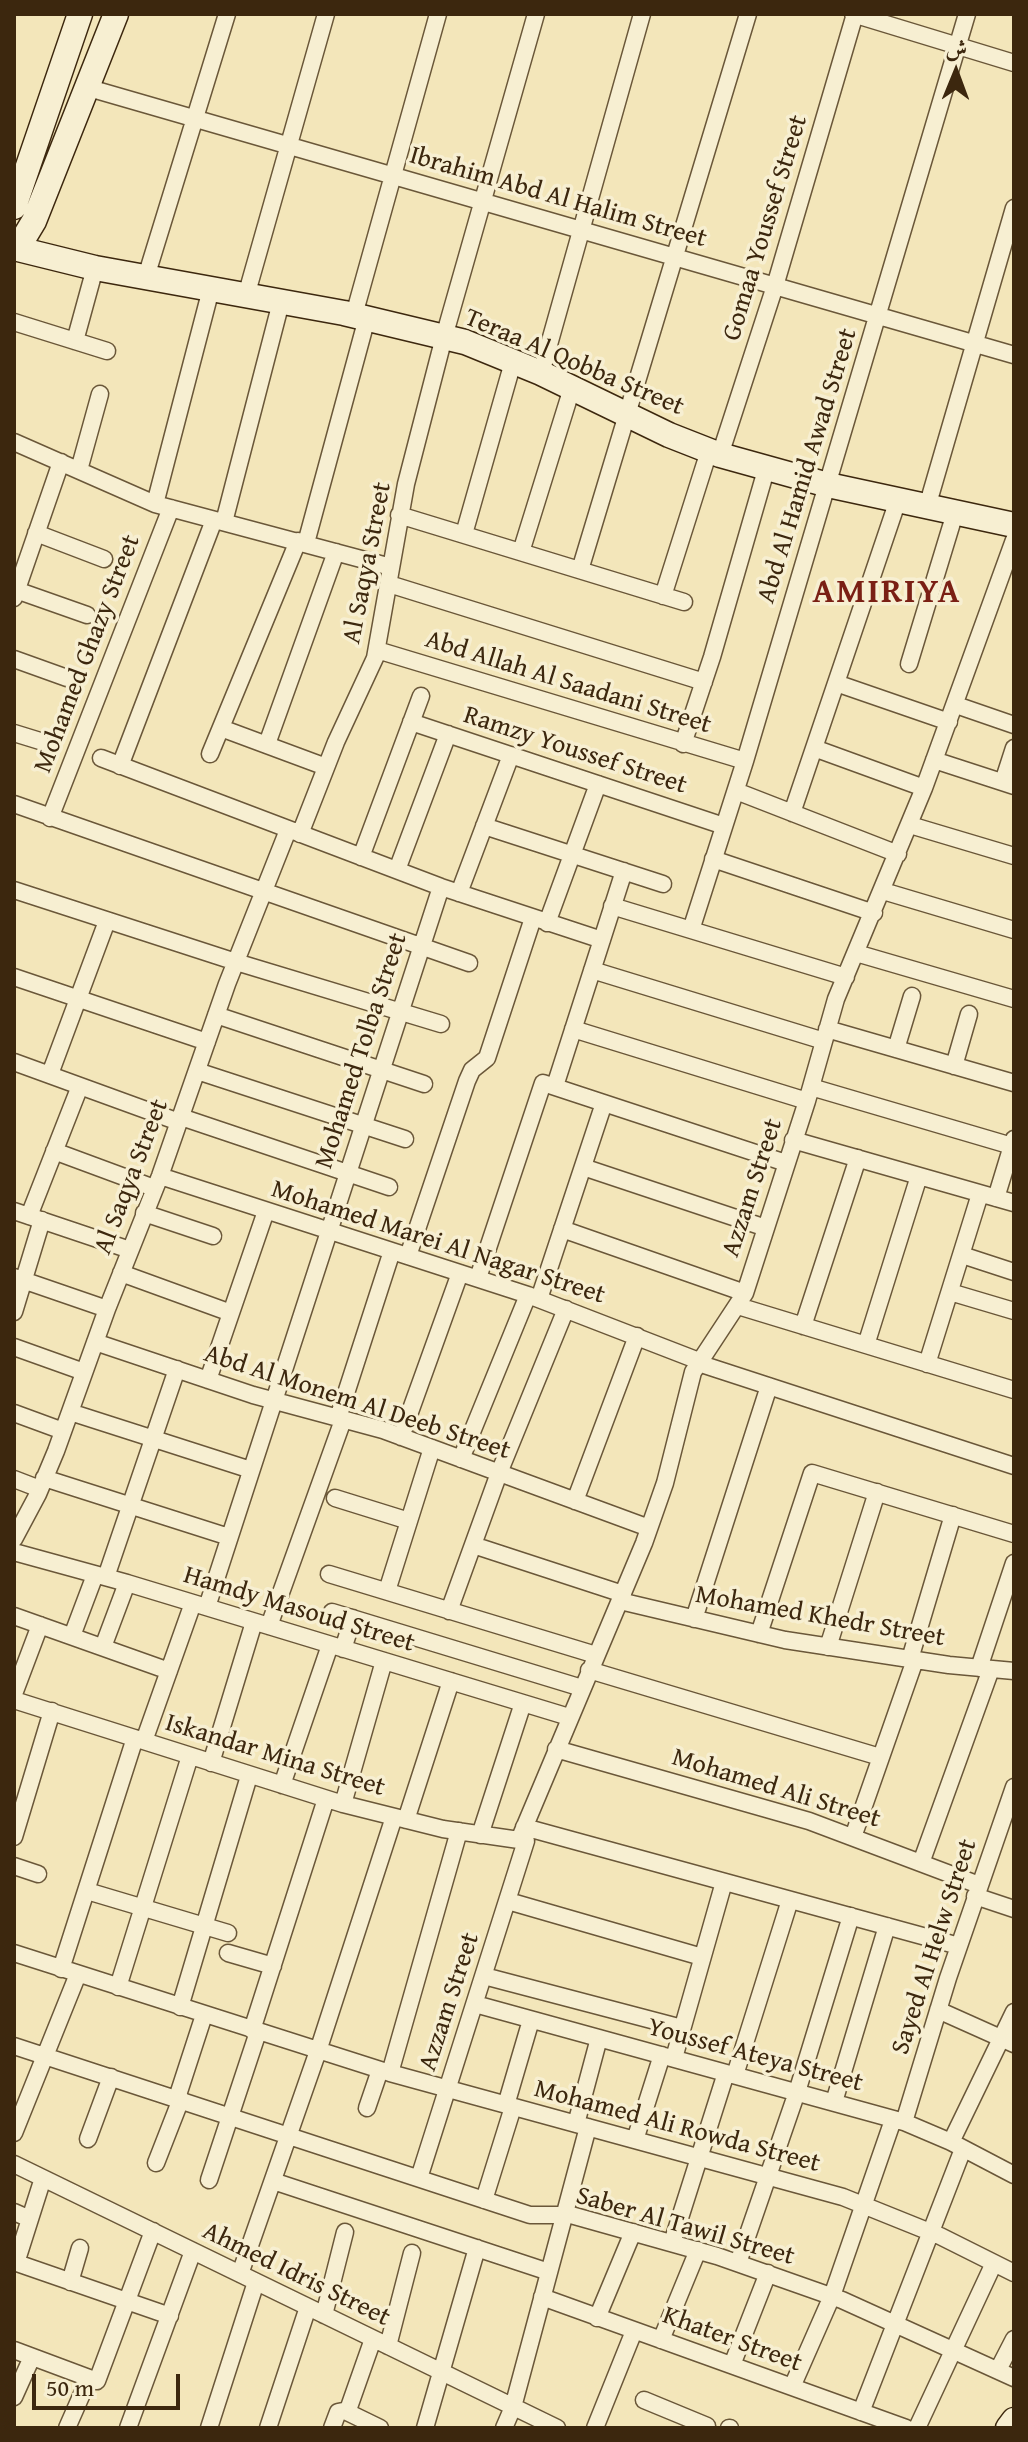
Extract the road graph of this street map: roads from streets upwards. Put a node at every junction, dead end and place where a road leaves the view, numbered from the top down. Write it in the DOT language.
graph roads {
  1 [pos="80,14"];
  2 [pos="116,14"];
  3 [pos="227,14"];
  4 [pos="326,14"];
  5 [pos="438,14"];
  6 [pos="536,14"];
  7 [pos="642,14"];
  8 [pos="748,14"];
  9 [pos="854,14"];
  10 [pos="967,14"];
  11 [pos="957,45"];
  12 [pos="1014,63"];
  13 [pos="89,88"];
  14 [pos="196,119"];
  15 [pos="288,145"];
  16 [pos="393,176"];
  17 [pos="482,201"];
  18 [pos="14,207"];
  19 [pos="1014,208"];
  20 [pos="580,230"];
  21 [pos="14,246"];
  22 [pos="676,257"];
  23 [pos="95,268"];
  24 [pos="146,277"];
  25 [pos="775,286"];
  26 [pos="211,289"];
  27 [pos="246,296"];
  28 [pos="281,302"];
  29 [pos="878,315"];
  30 [pos="360,317"];
  31 [pos="14,322"];
  32 [pos="444,337"];
  33 [pos="75,341"];
  34 [pos="974,343"];
  35 [pos="107,351"];
  36 [pos="1014,355"];
  37 [pos="513,362"];
  38 [pos="541,373"];
  39 [pos="572,388"];
  40 [pos="100,394"];
  41 [pos="629,416"];
  42 [pos="14,442"];
  43 [pos="715,453"];
  44 [pos="61,462"];
  45 [pos="79,470"];
  46 [pos="766,470"];
  47 [pos="828,485"];
  48 [pos="898,500"];
  49 [pos="163,506"];
  50 [pos="927,507"];
  51 [pos="955,513"];
  52 [pos="399,515"];
  53 [pos="219,521"];
  54 [pos="1014,525"];
  55 [pos="36,533"];
  56 [pos="464,534"];
  57 [pos="1014,540"];
  58 [pos="302,542"];
  59 [pos="336,552"];
  60 [pos="521,552"];
  61 [pos="104,559"];
  62 [pos="580,570"];
  63 [pos="390,575"];
  64 [pos="15,594"];
  65 [pos="663,596"];
  66 [pos="684,602"];
  67 [pos="87,615"];
  68 [pos="377,650"];
  69 [pos="14,659"];
  70 [pos="909,664"];
  71 [pos="67,678"];
  72 [pos="704,682"];
  73 [pos="836,683"];
  74 [pos="421,696"];
  75 [pos="956,705"];
  76 [pos="411,722"];
  77 [pos="949,722"];
  78 [pos="1014,725"];
  79 [pos="221,728"];
  80 [pos="14,733"];
  81 [pos="448,734"];
  82 [pos="40,741"];
  83 [pos="267,744"];
  84 [pos="683,744"];
  85 [pos="814,748"];
  86 [pos="1014,748"];
  87 [pos="210,754"];
  88 [pos="511,755"];
  89 [pos="101,758"];
  90 [pos="934,760"];
  91 [pos="745,761"];
  92 [pos="120,766"];
  93 [pos="326,767"];
  94 [pos="598,784"];
  95 [pos="1008,784"];
  96 [pos="924,788"];
  97 [pos="736,791"];
  98 [pos="14,804"];
  99 [pos="792,813"];
  100 [pos="50,818"];
  101 [pos="910,825"];
  102 [pos="484,826"];
  103 [pos="724,826"];
  104 [pos="294,832"];
  105 [pos="898,854"];
  106 [pos="573,855"];
  107 [pos="1014,856"];
  108 [pos="361,857"];
  109 [pos="713,859"];
  110 [pos="397,870"];
  111 [pos="624,871"];
  112 [pos="663,884"];
  113 [pos="441,887"];
  114 [pos="14,890"];
  115 [pos="264,891"];
  116 [pos="883,891"];
  117 [pos="459,893"];
  118 [pos="612,906"];
  119 [pos="874,913"];
  120 [pos="107,921"];
  121 [pos="540,921"];
  122 [pos="691,930"];
  123 [pos="1014,930"];
  124 [pos="602,940"];
  125 [pos="422,946"];
  126 [pos="856,953"];
  127 [pos="236,962"];
  128 [pos="469,963"];
  129 [pos="592,970"];
  130 [pos="14,977"];
  131 [pos="846,977"];
  132 [pos="912,996"];
  133 [pos="78,998"];
  134 [pos="1014,999"];
  135 [pos="399,1012"];
  136 [pos="969,1014"];
  137 [pos="216,1015"];
  138 [pos="441,1024"];
  139 [pos="573,1029"];
  140 [pos="825,1035"];
  141 [pos="207,1042"];
  142 [pos="896,1049"];
  143 [pos="15,1066"];
  144 [pos="954,1066"];
  145 [pos="381,1070"];
  146 [pos="197,1071"];
  147 [pos="50,1074"];
  148 [pos="1014,1082"];
  149 [pos="424,1084"];
  150 [pos="549,1084"];
  151 [pos="80,1086"];
  152 [pos="809,1094"];
  153 [pos="604,1103"];
  154 [pos="180,1120"];
  155 [pos="363,1125"];
  156 [pos="405,1139"];
  157 [pos="793,1140"];
  158 [pos="1013,1142"];
  159 [pos="54,1151"];
  160 [pos="858,1158"];
  161 [pos="786,1163"];
  162 [pos="583,1167"];
  163 [pos="348,1173"];
  164 [pos="919,1176"];
  165 [pos="157,1182"];
  166 [pos="389,1187"];
  167 [pos="988,1196"];
  168 [pos="1014,1203"];
  169 [pos="266,1211"];
  170 [pos="144,1213"];
  171 [pos="28,1216"];
  172 [pos="766,1228"];
  173 [pos="562,1229"];
  174 [pos="329,1231"];
  175 [pos="213,1236"];
  176 [pos="130,1250"];
  177 [pos="400,1254"];
  178 [pos="962,1255"];
  179 [pos="1014,1272"];
  180 [pos="121,1273"];
  181 [pos="460,1273"];
  182 [pos="478,1278"];
  183 [pos="19,1279"];
  184 [pos="950,1292"];
  185 [pos="534,1297"];
  186 [pos="741,1299"];
  187 [pos="107,1309"];
  188 [pos="566,1309"];
  189 [pos="1014,1311"];
  190 [pos="14,1312"];
  191 [pos="231,1313"];
  192 [pos="803,1326"];
  193 [pos="637,1336"];
  194 [pos="95,1342"];
  195 [pos="866,1345"];
  196 [pos="14,1347"];
  197 [pos="699,1362"];
  198 [pos="927,1364"];
  199 [pos="177,1369"];
  200 [pos="84,1372"];
  201 [pos="208,1380"];
  202 [pos="769,1386"];
  203 [pos="1014,1390"];
  204 [pos="274,1401"];
  205 [pos="70,1412"];
  206 [pos="14,1413"];
  207 [pos="340,1419"];
  208 [pos="63,1431"];
  209 [pos="401,1437"];
  210 [pos="153,1439"];
  211 [pos="432,1448"];
  212 [pos="461,1459"];
  213 [pos="1014,1466"];
  214 [pos="251,1470"];
  215 [pos="499,1473"];
  216 [pos="14,1479"];
  217 [pos="42,1483"];
  218 [pos="877,1492"];
  219 [pos="335,1498"];
  220 [pos="575,1501"];
  221 [pos="131,1506"];
  222 [pos="953,1515"];
  223 [pos="409,1521"];
  224 [pos="649,1528"];
  225 [pos="1014,1534"];
  226 [pos="229,1537"];
  227 [pos="14,1539"];
  228 [pos="473,1545"];
  229 [pos="14,1552"];
  230 [pos="1014,1563"];
  231 [pos="329,1574"];
  232 [pos="101,1576"];
  233 [pos="127,1583"];
  234 [pos="387,1591"];
  235 [pos="621,1597"];
  236 [pos="200,1605"];
  237 [pos="449,1611"];
  238 [pos="332,1612"];
  239 [pos="14,1616"];
  240 [pos="353,1618"];
  241 [pos="694,1619"];
  242 [pos="262,1624"];
  243 [pos="40,1625"];
  244 [pos="759,1634"];
  245 [pos="72,1636"];
  246 [pos="103,1647"];
  247 [pos="336,1647"];
  248 [pos="828,1647"];
  249 [pos="912,1659"];
  250 [pos="384,1661"];
  251 [pos="593,1663"];
  252 [pos="985,1668"];
  253 [pos="169,1671"];
  254 [pos="1014,1671"];
  255 [pos="451,1681"];
  256 [pos="582,1688"];
  257 [pos="14,1697"];
  258 [pos="523,1703"];
  259 [pos="52,1711"];
  260 [pos="569,1717"];
  261 [pos="140,1739"];
  262 [pos="556,1749"];
  263 [pos="190,1756"];
  264 [pos="880,1757"];
  265 [pos="211,1763"];
  266 [pos="249,1776"];
  267 [pos="282,1785"];
  268 [pos="1014,1787"];
  269 [pos="326,1799"];
  270 [pos="343,1804"];
  271 [pos="400,1818"];
  272 [pos="459,1831"];
  273 [pos="480,1835"];
  274 [pos="523,1836"];
  275 [pos="14,1837"];
  276 [pos="853,1837"];
  277 [pos="921,1863"];
  278 [pos="14,1866"];
  279 [pos="38,1874"];
  280 [pos="724,1882"];
  281 [pos="977,1890"];
  282 [pos="87,1891"];
  283 [pos="790,1900"];
  284 [pos="508,1901"];
  285 [pos="143,1908"];
  286 [pos="1014,1909"];
  287 [pos="851,1916"];
  288 [pos="887,1926"];
  289 [pos="206,1927"];
  290 [pos="228,1933"];
  291 [pos="959,1946"];
  292 [pos="14,1953"];
  293 [pos="228,1953"];
  294 [pos="702,1957"];
  295 [pos="273,1966"];
  296 [pos="61,1969"];
  297 [pos="78,1974"];
  298 [pos="484,1976"];
  299 [pos="118,1987"];
  300 [pos="475,2004"];
  301 [pos="180,2007"];
  302 [pos="938,2010"];
  303 [pos="1014,2012"];
  304 [pos="204,2015"];
  305 [pos="531,2020"];
  306 [pos="682,2028"];
  307 [pos="255,2031"];
  308 [pos="599,2038"];
  309 [pos="1007,2040"];
  310 [pos="14,2046"];
  311 [pos="318,2051"];
  312 [pos="46,2056"];
  313 [pos="668,2057"];
  314 [pos="385,2072"];
  315 [pos="730,2074"];
  316 [pos="111,2077"];
  317 [pos="447,2090"];
  318 [pos="797,2092"];
  319 [pos="179,2099"];
  320 [pos="834,2102"];
  321 [pos="510,2106"];
  322 [pos="367,2108"];
  323 [pos="231,2116"];
  324 [pos="898,2121"];
  325 [pos="582,2126"];
  326 [pos="14,2133"];
  327 [pos="289,2134"];
  328 [pos="88,2139"];
  329 [pos="635,2140"];
  330 [pos="957,2146"];
  331 [pos="698,2157"];
  332 [pos="156,2163"];
  333 [pos="14,2164"];
  334 [pos="1013,2173"];
  335 [pos="768,2176"];
  336 [pos="43,2178"];
  337 [pos="419,2178"];
  338 [pos="209,2180"];
  339 [pos="273,2181"];
  340 [pos="484,2200"];
  341 [pos="864,2205"];
  342 [pos="14,2212"];
  343 [pos="564,2215"];
  344 [pos="30,2219"];
  345 [pos="153,2231"];
  346 [pos="345,2232"];
  347 [pos="633,2232"];
  348 [pos="932,2233"];
  349 [pos="672,2243"];
  350 [pos="80,2248"];
  351 [pos="477,2248"];
  352 [pos="698,2250"];
  353 [pos="193,2251"];
  354 [pos="412,2253"];
  355 [pos="15,2263"];
  356 [pos="738,2263"];
  357 [pos="994,2263"];
  358 [pos="549,2272"];
  359 [pos="768,2273"];
  360 [pos="1014,2273"];
  361 [pos="240,2274"];
  362 [pos="70,2282"];
  363 [pos="256,2282"];
  364 [pos="832,2296"];
  365 [pos="542,2297"];
  366 [pos="127,2301"];
  367 [pos="308,2307"];
  368 [pos="324,2315"];
  369 [pos="170,2316"];
  370 [pos="597,2318"];
  371 [pos="897,2324"];
  372 [pos="634,2331"];
  373 [pos="1014,2339"];
  374 [pos="661,2340"];
  375 [pos="380,2342"];
  376 [pos="954,2349"];
  377 [pos="14,2350"];
  378 [pos="32,2357"];
  379 [pos="732,2365"];
  380 [pos="998,2370"];
  381 [pos="443,2373"];
  382 [pos="1014,2378"];
  383 [pos="93,2379"];
  384 [pos="792,2387"];
  385 [pos="14,2397"];
  386 [pos="644,2400"];
  387 [pos="513,2407"];
  388 [pos="345,2411"];
  389 [pos="861,2412"];
  390 [pos="1014,2420"];
  391 [pos="683,2422"];
  392 [pos="707,2426"];
  393 [pos="67,2428"];
  394 [pos="128,2428"];
  395 [pos="209,2428"];
  396 [pos="268,2428"];
  397 [pos="332,2428"];
  398 [pos="380,2428"];
  399 [pos="425,2428"];
  400 [pos="504,2428"];
  401 [pos="557,2428"];
  402 [pos="595,2428"];
  403 [pos="906,2428"];
  404 [pos="917,2428"];
  405 [pos="1008,2428"];
  1 -- 18 [label="street"];
  2 -- 13 [label="street"];
  3 -- 14 [label="street"];
  4 -- 15 [label="street"];
  5 -- 16 [label="street"];
  6 -- 17 [label="street, Al Saqya Street"];
  7 -- 20 [label="street"];
  8 -- 22 [label="street"];
  9 -- 11 [label="street"];
  9 -- 25 [label="street, Gomaa Youssef Street"];
  10 -- 11 [label="street, Abd Al Hamid Awad Street"];
  11 -- 12 [label="street"];
  11 -- 29 [label="street, Abd Al Hamid Awad Street"];
  13 -- 14 [label="street, Ibrahim Abd Al Halim Street"];
  13 -- 21 [label="street"];
  14 -- 15 [label="street, Ibrahim Abd Al Halim Street"];
  14 -- 24 [label="street"];
  15 -- 16 [label="street, Ibrahim Abd Al Halim Street"];
  15 -- 27 [label="street"];
  16 -- 17 [label="street, Ibrahim Abd Al Halim Street"];
  16 -- 30 [label="street"];
  17 -- 20 [label="street, Ibrahim Abd Al Halim Street"];
  17 -- 32 [label="street, Al Saqya Street"];
  19 -- 34 [label="street"];
  20 -- 22 [label="street, Ibrahim Abd Al Halim Street"];
  20 -- 38 [label="street"];
  21 -- 23 [label="street, Teraa Al Qobba Street"];
  22 -- 25 [label="street, Ibrahim Abd Al Halim Street"];
  22 -- 41 [label="street"];
  23 -- 24 [label="street, Teraa Al Qobba Street"];
  23 -- 33 [label="street"];
  24 -- 26 [label="street, Teraa Al Qobba Street"];
  25 -- 29 [label="street, Ibrahim Abd Al Halim Street"];
  25 -- 43 [label="street, Gomaa Youssef Street"];
  26 -- 27 [label="street, Teraa Al Qobba Street"];
  26 -- 49 [label="street, Mohamed Ghazy Street"];
  27 -- 28 [label="street, Teraa Al Qobba Street"];
  28 -- 30 [label="street, Teraa Al Qobba Street"];
  28 -- 53 [label="street"];
  29 -- 34 [label="street, Ibrahim Abd Al Halim Street"];
  29 -- 47 [label="street, Abd Al Hamid Awad Street"];
  30 -- 32 [label="street, Teraa Al Qobba Street"];
  30 -- 58 [label="street"];
  31 -- 33 [label="street"];
  32 -- 37 [label="street, Teraa Al Qobba Street"];
  32 -- 52 [label="street, Al Saqya Street"];
  33 -- 35 [label="street"];
  34 -- 36 [label="street, Ibrahim Abd Al Halim Street"];
  34 -- 50 [label="street"];
  37 -- 38 [label="street, Teraa Al Qobba Street"];
  37 -- 56 [label="street"];
  38 -- 39 [label="street, Teraa Al Qobba Street"];
  39 -- 41 [label="street, Teraa Al Qobba Street"];
  39 -- 60 [label="street"];
  40 -- 45 [label="street"];
  41 -- 43 [label="street, Teraa Al Qobba Street"];
  41 -- 62 [label="street"];
  42 -- 44 [label="street"];
  43 -- 46 [label="street, Teraa Al Qobba Street"];
  43 -- 65 [label="street, Gomaa Youssef Street"];
  44 -- 45 [label="street"];
  44 -- 55 [label="street"];
  45 -- 49 [label="street"];
  46 -- 47 [label="street, Teraa Al Qobba Street"];
  46 -- 72 [label="street"];
  47 -- 48 [label="street, Teraa Al Qobba Street"];
  47 -- 91 [label="street, Abd Al Hamid Awad Street"];
  48 -- 50 [label="street, Teraa Al Qobba Street"];
  48 -- 73 [label="street"];
  49 -- 53 [label="street"];
  49 -- 100 [label="street, Mohamed Ghazy Street"];
  50 -- 51 [label="street, Teraa Al Qobba Street"];
  51 -- 54 [label="street, Teraa Al Qobba Street"];
  51 -- 70 [label="street"];
  52 -- 56 [label="street"];
  52 -- 63 [label="street, Al Saqya Street"];
  53 -- 58 [label="street"];
  53 -- 92 [label="street"];
  55 -- 61 [label="street"];
  55 -- 64 [label="street"];
  56 -- 60 [label="street"];
  57 -- 75 [label="street, Azzam Street"];
  58 -- 59 [label="street"];
  58 -- 79 [label="street"];
  59 -- 63 [label="street"];
  59 -- 83 [label="street"];
  60 -- 62 [label="street"];
  62 -- 65 [label="street"];
  63 -- 68 [label="street, Al Saqya Street"];
  63 -- 72 [label="street"];
  64 -- 67 [label="street"];
  65 -- 66 [label="street"];
  68 -- 84 [label="street, Abd Allah Al Saadani Street"];
  68 -- 93 [label="street, Al Saqya Street"];
  69 -- 71 [label="street"];
  72 -- 84 [label="street"];
  73 -- 77 [label="street"];
  73 -- 85 [label="street"];
  74 -- 76 [label="street"];
  75 -- 77 [label="street, Azzam Street"];
  75 -- 78 [label="street"];
  76 -- 81 [label="street, Ramzy Youssef Street"];
  76 -- 108 [label="street"];
  77 -- 90 [label="street, Azzam Street"];
  79 -- 83 [label="street"];
  79 -- 87 [label="street"];
  80 -- 82 [label="street"];
  81 -- 88 [label="street, Ramzy Youssef Street"];
  81 -- 110 [label="street"];
  83 -- 93 [label="street"];
  84 -- 91 [label="street, Abd Allah Al Saadani Street"];
  85 -- 96 [label="street"];
  85 -- 99 [label="street"];
  86 -- 95 [label="street"];
  88 -- 94 [label="street, Ramzy Youssef Street"];
  88 -- 102 [label="street"];
  89 -- 92 [label="street"];
  90 -- 95 [label="street"];
  90 -- 96 [label="street, Azzam Street"];
  91 -- 97 [label="street, Abd Al Hamid Awad Street"];
  92 -- 104 [label="street"];
  93 -- 104 [label="street, Al Saqya Street"];
  94 -- 103 [label="street, Ramzy Youssef Street"];
  94 -- 106 [label="street"];
  96 -- 101 [label="street, Azzam Street"];
  97 -- 99 [label="street"];
  97 -- 103 [label="street, Abd Al Hamid Awad Street"];
  98 -- 100 [label="street"];
  99 -- 105 [label="street"];
  100 -- 115 [label="street"];
  101 -- 105 [label="street, Azzam Street"];
  101 -- 107 [label="street"];
  102 -- 106 [label="street"];
  102 -- 117 [label="street"];
  103 -- 109 [label="street, Abd Al Hamid Awad Street"];
  104 -- 108 [label="street"];
  104 -- 115 [label="street, Al Saqya Street"];
  105 -- 116 [label="street, Azzam Street"];
  106 -- 111 [label="street"];
  106 -- 121 [label="street"];
  108 -- 110 [label="street"];
  109 -- 119 [label="street"];
  109 -- 122 [label="street, Abd Al Hamid Awad Street"];
  110 -- 113 [label="street"];
  111 -- 112 [label="street"];
  111 -- 118 [label="street"];
  113 -- 117 [label="street"];
  113 -- 125 [label="street, Mohamed Tolba Street"];
  114 -- 120 [label="street"];
  115 -- 125 [label="street"];
  115 -- 127 [label="street, Al Saqya Street"];
  116 -- 119 [label="street, Azzam Street"];
  116 -- 123 [label="street"];
  117 -- 121 [label="street"];
  118 -- 122 [label="street"];
  118 -- 124 [label="street"];
  119 -- 126 [label="street, Azzam Street"];
  120 -- 127 [label="street"];
  120 -- 133 [label="street"];
  121 -- 124 [label="street"];
  121 -- 177 [label="street"];
  122 -- 131 [label="street"];
  124 -- 129 [label="street"];
  125 -- 128 [label="street"];
  125 -- 135 [label="street, Mohamed Tolba Street"];
  126 -- 131 [label="street, Azzam Street"];
  126 -- 134 [label="street"];
  127 -- 135 [label="street"];
  127 -- 137 [label="street, Al Saqya Street"];
  129 -- 139 [label="street"];
  129 -- 140 [label="street"];
  130 -- 133 [label="street"];
  131 -- 140 [label="street, Azzam Street"];
  132 -- 142 [label="street"];
  133 -- 141 [label="street"];
  133 -- 147 [label="street"];
  135 -- 138 [label="street"];
  135 -- 145 [label="street, Mohamed Tolba Street"];
  136 -- 144 [label="street"];
  137 -- 141 [label="street, Al Saqya Street"];
  137 -- 145 [label="street"];
  139 -- 150 [label="street"];
  139 -- 152 [label="street"];
  140 -- 142 [label="street"];
  140 -- 152 [label="street, Azzam Street"];
  141 -- 146 [label="street, Al Saqya Street"];
  142 -- 144 [label="street"];
  143 -- 147 [label="street"];
  144 -- 148 [label="street"];
  145 -- 149 [label="street"];
  145 -- 155 [label="street, Mohamed Tolba Street"];
  146 -- 154 [label="street, Al Saqya Street"];
  146 -- 155 [label="street"];
  147 -- 151 [label="street"];
  150 -- 153 [label="street"];
  150 -- 182 [label="street"];
  151 -- 154 [label="street"];
  151 -- 159 [label="street"];
  152 -- 157 [label="street, Azzam Street"];
  152 -- 158 [label="street"];
  153 -- 161 [label="street"];
  153 -- 162 [label="street"];
  154 -- 163 [label="street"];
  154 -- 165 [label="street, Al Saqya Street"];
  155 -- 156 [label="street"];
  155 -- 163 [label="street, Mohamed Tolba Street"];
  157 -- 160 [label="street"];
  157 -- 161 [label="street, Azzam Street"];
  158 -- 167 [label="street"];
  159 -- 165 [label="street, Mohamed Marei Al Nagar Street"];
  159 -- 171 [label="street"];
  160 -- 164 [label="street"];
  160 -- 192 [label="street"];
  161 -- 172 [label="street, Azzam Street"];
  162 -- 172 [label="street"];
  162 -- 173 [label="street"];
  163 -- 166 [label="street"];
  163 -- 174 [label="street, Mohamed Tolba Street"];
  164 -- 167 [label="street"];
  164 -- 195 [label="street"];
  165 -- 169 [label="street, Mohamed Marei Al Nagar Street"];
  165 -- 170 [label="street, Al Saqya Street"];
  167 -- 168 [label="street"];
  167 -- 178 [label="street"];
  169 -- 174 [label="street, Mohamed Marei Al Nagar Street"];
  169 -- 191 [label="street"];
  170 -- 175 [label="street"];
  170 -- 176 [label="street, Al Saqya Street"];
  171 -- 176 [label="street"];
  171 -- 183 [label="street"];
  172 -- 186 [label="street, Azzam Street"];
  173 -- 185 [label="street"];
  173 -- 186 [label="street"];
  174 -- 177 [label="street, Mohamed Marei Al Nagar Street"];
  174 -- 204 [label="street, Mohamed Tolba Street"];
  176 -- 180 [label="street, Al Saqya Street"];
  177 -- 181 [label="street, Mohamed Marei Al Nagar Street"];
  177 -- 207 [label="street"];
  178 -- 179 [label="street"];
  178 -- 184 [label="street"];
  180 -- 187 [label="street, Al Saqya Street"];
  180 -- 191 [label="street"];
  181 -- 182 [label="street, Mohamed Marei Al Nagar Street"];
  181 -- 209 [label="street"];
  182 -- 185 [label="street, Mohamed Marei Al Nagar Street"];
  183 -- 187 [label="street"];
  183 -- 190 [label="street"];
  184 -- 189 [label="street"];
  184 -- 198 [label="street"];
  185 -- 188 [label="street, Mohamed Marei Al Nagar Street"];
  185 -- 212 [label="street"];
  186 -- 192 [label="street"];
  186 -- 197 [label="street, Azzam Street"];
  187 -- 194 [label="street, Al Saqya Street"];
  188 -- 193 [label="street, Mohamed Marei Al Nagar Street"];
  188 -- 215 [label="street"];
  191 -- 201 [label="street"];
  192 -- 195 [label="street"];
  193 -- 197 [label="street, Mohamed Marei Al Nagar Street"];
  193 -- 220 [label="street"];
  194 -- 199 [label="street, Abd Al Monem Al Deeb Street"];
  194 -- 200 [label="street, Al Saqya Street"];
  195 -- 198 [label="street"];
  196 -- 200 [label="street"];
  197 -- 202 [label="street, Mohamed Marei Al Nagar Street"];
  197 -- 224 [label="street, Azzam Street"];
  198 -- 203 [label="street"];
  199 -- 201 [label="street, Abd Al Monem Al Deeb Street"];
  199 -- 210 [label="street"];
  200 -- 205 [label="street, Al Saqya Street"];
  201 -- 204 [label="street, Abd Al Monem Al Deeb Street"];
  202 -- 213 [label="street, Mohamed Marei Al Nagar Street"];
  202 -- 241 [label="street"];
  204 -- 207 [label="street, Abd Al Monem Al Deeb Street"];
  204 -- 214 [label="street, Mohamed Tolba Street"];
  205 -- 208 [label="street, Al Saqya Street"];
  205 -- 210 [label="street"];
  206 -- 208 [label="street"];
  207 -- 209 [label="street, Abd Al Monem Al Deeb Street"];
  207 -- 242 [label="street"];
  208 -- 217 [label="street, Al Saqya Street"];
  209 -- 211 [label="street, Abd Al Monem Al Deeb Street"];
  210 -- 214 [label="street"];
  210 -- 221 [label="street"];
  211 -- 212 [label="street, Abd Al Monem Al Deeb Street"];
  211 -- 223 [label="street"];
  212 -- 215 [label="street, Abd Al Monem Al Deeb Street"];
  214 -- 226 [label="street, Mohamed Tolba Street"];
  215 -- 220 [label="street, Abd Al Monem Al Deeb Street"];
  215 -- 228 [label="street"];
  216 -- 217 [label="street"];
  217 -- 221 [label="street"];
  217 -- 227 [label="street, Al Saqya Street"];
  218 -- 222 [label="street"];
  218 -- 244 [label="street"];
  218 -- 248 [label="street"];
  219 -- 223 [label="street"];
  220 -- 224 [label="street, Abd Al Monem Al Deeb Street"];
  221 -- 226 [label="street"];
  221 -- 232 [label="street"];
  222 -- 225 [label="street"];
  222 -- 249 [label="street"];
  223 -- 234 [label="street"];
  224 -- 235 [label="street, Azzam Street"];
  226 -- 236 [label="street, Mohamed Tolba Street"];
  228 -- 235 [label="street, Mohamed Khedr Street"];
  228 -- 237 [label="street"];
  229 -- 232 [label="street, Hamdy Masoud Street"];
  230 -- 252 [label="street"];
  231 -- 234 [label="street"];
  232 -- 233 [label="street, Hamdy Masoud Street"];
  232 -- 245 [label="street"];
  233 -- 236 [label="street, Hamdy Masoud Street"];
  233 -- 246 [label="street"];
  234 -- 237 [label="street"];
  235 -- 241 [label="street, Mohamed Khedr Street"];
  235 -- 251 [label="street, Azzam Street"];
  236 -- 242 [label="street, Hamdy Masoud Street"];
  236 -- 253 [label="street, Mohamed Tolba Street"];
  237 -- 251 [label="street"];
  238 -- 240 [label="street"];
  239 -- 243 [label="street"];
  240 -- 247 [label="street"];
  240 -- 256 [label="street"];
  241 -- 244 [label="street, Mohamed Khedr Street"];
  242 -- 247 [label="street, Hamdy Masoud Street"];
  242 -- 265 [label="street"];
  243 -- 245 [label="street"];
  243 -- 257 [label="street"];
  244 -- 248 [label="street, Mohamed Khedr Street"];
  245 -- 246 [label="street"];
  246 -- 253 [label="street"];
  247 -- 250 [label="street, Hamdy Masoud Street"];
  247 -- 267 [label="street"];
  248 -- 249 [label="street, Mohamed Khedr Street"];
  249 -- 252 [label="street, Mohamed Khedr Street"];
  249 -- 264 [label="street"];
  250 -- 255 [label="street, Hamdy Masoud Street"];
  250 -- 270 [label="street"];
  251 -- 256 [label="street, Azzam Street"];
  251 -- 264 [label="street"];
  252 -- 254 [label="street, Mohamed Khedr Street"];
  252 -- 277 [label="street"];
  253 -- 261 [label="street, Mohamed Tolba Street"];
  255 -- 258 [label="street, Hamdy Masoud Street"];
  255 -- 271 [label="street"];
  256 -- 260 [label="street, Azzam Street"];
  257 -- 259 [label="street, Iskandar Mina Street"];
  258 -- 260 [label="street, Hamdy Masoud Street"];
  258 -- 273 [label="street"];
  259 -- 261 [label="street, Iskandar Mina Street"];
  259 -- 275 [label="street"];
  260 -- 262 [label="street, Azzam Street"];
  261 -- 263 [label="street, Iskandar Mina Street"];
  261 -- 282 [label="street, Mohamed Tolba Street"];
  262 -- 274 [label="street, Azzam Street"];
  262 -- 276 [label="street, Mohamed Ali Street"];
  263 -- 265 [label="street, Iskandar Mina Street"];
  263 -- 285 [label="street"];
  264 -- 276 [label="street"];
  265 -- 266 [label="street, Iskandar Mina Street"];
  266 -- 267 [label="street, Iskandar Mina Street"];
  266 -- 289 [label="street"];
  267 -- 269 [label="street, Iskandar Mina Street"];
  268 -- 281 [label="street, Sayed Al Helw Street"];
  269 -- 270 [label="street, Iskandar Mina Street"];
  269 -- 295 [label="street"];
  270 -- 271 [label="street, Iskandar Mina Street"];
  271 -- 272 [label="street, Iskandar Mina Street"];
  271 -- 311 [label="street"];
  272 -- 273 [label="street, Iskandar Mina Street"];
  272 -- 314 [label="street"];
  273 -- 274 [label="street, Iskandar Mina Street"];
  274 -- 280 [label="street, Iskandar Mina Street"];
  274 -- 284 [label="street, Azzam Street"];
  276 -- 277 [label="street, Mohamed Ali Street"];
  277 -- 281 [label="street, Mohamed Ali Street"];
  278 -- 279 [label="street"];
  280 -- 283 [label="street, Iskandar Mina Street"];
  280 -- 294 [label="street"];
  281 -- 286 [label="street, Mohamed Ali Street"];
  281 -- 291 [label="street, Sayed Al Helw Street"];
  282 -- 285 [label="street"];
  282 -- 296 [label="street, Mohamed Tolba Street"];
  283 -- 287 [label="street, Iskandar Mina Street"];
  283 -- 315 [label="street"];
  284 -- 294 [label="street"];
  284 -- 298 [label="street, Azzam Street"];
  285 -- 289 [label="street"];
  285 -- 299 [label="street"];
  287 -- 288 [label="street, Iskandar Mina Street"];
  287 -- 318 [label="street"];
  288 -- 291 [label="street, Iskandar Mina Street"];
  288 -- 320 [label="street"];
  289 -- 290 [label="street"];
  289 -- 301 [label="street"];
  291 -- 302 [label="street, Sayed Al Helw Street"];
  292 -- 296 [label="street, Mohamed Ali Rowda Street"];
  293 -- 295 [label="street"];
  294 -- 306 [label="street"];
  295 -- 307 [label="street"];
  296 -- 297 [label="street, Mohamed Ali Rowda Street"];
  297 -- 299 [label="street, Mohamed Ali Rowda Street"];
  297 -- 312 [label="street"];
  298 -- 300 [label="street, Azzam Street"];
  298 -- 306 [label="street"];
  299 -- 301 [label="street, Mohamed Ali Rowda Street"];
  300 -- 305 [label="street, Youssef Ateya Street"];
  300 -- 317 [label="street, Azzam Street"];
  301 -- 304 [label="street, Mohamed Ali Rowda Street"];
  302 -- 309 [label="street"];
  302 -- 324 [label="street, Sayed Al Helw Street"];
  303 -- 309 [label="street"];
  304 -- 307 [label="street, Mohamed Ali Rowda Street"];
  304 -- 319 [label="street"];
  305 -- 308 [label="street, Youssef Ateya Street"];
  305 -- 321 [label="street"];
  306 -- 313 [label="street"];
  307 -- 311 [label="street, Mohamed Ali Rowda Street"];
  307 -- 323 [label="street"];
  308 -- 313 [label="street, Youssef Ateya Street"];
  308 -- 325 [label="street"];
  309 -- 330 [label="street"];
  310 -- 312 [label="street, Saber Al Tawil Street"];
  311 -- 314 [label="street, Mohamed Ali Rowda Street"];
  311 -- 327 [label="street"];
  312 -- 316 [label="street, Saber Al Tawil Street"];
  312 -- 326 [label="street"];
  313 -- 315 [label="street, Youssef Ateya Street"];
  313 -- 329 [label="street"];
  314 -- 317 [label="street, Mohamed Ali Rowda Street"];
  314 -- 322 [label="street"];
  315 -- 318 [label="street, Youssef Ateya Street"];
  315 -- 331 [label="street"];
  316 -- 319 [label="street, Saber Al Tawil Street"];
  316 -- 328 [label="street"];
  317 -- 321 [label="street, Mohamed Ali Rowda Street"];
  317 -- 337 [label="street, Azzam Street"];
  318 -- 320 [label="street, Youssef Ateya Street"];
  318 -- 335 [label="street"];
  319 -- 323 [label="street, Saber Al Tawil Street"];
  319 -- 332 [label="street"];
  320 -- 324 [label="street, Youssef Ateya Street"];
  321 -- 325 [label="street, Mohamed Ali Rowda Street"];
  321 -- 340 [label="street"];
  323 -- 327 [label="street, Saber Al Tawil Street"];
  323 -- 338 [label="street"];
  324 -- 330 [label="street, Youssef Ateya Street"];
  324 -- 341 [label="street, Sayed Al Helw Street"];
  325 -- 329 [label="street, Mohamed Ali Rowda Street"];
  325 -- 343 [label="street"];
  327 -- 337 [label="street, Saber Al Tawil Street"];
  327 -- 339 [label="street"];
  329 -- 331 [label="street, Mohamed Ali Rowda Street"];
  330 -- 334 [label="street, Youssef Ateya Street"];
  330 -- 348 [label="street"];
  331 -- 335 [label="street, Mohamed Ali Rowda Street"];
  331 -- 349 [label="street"];
  333 -- 336 [label="street, Ahmed Idris Street"];
  335 -- 341 [label="street, Mohamed Ali Rowda Street"];
  335 -- 356 [label="street"];
  336 -- 344 [label="street"];
  336 -- 345 [label="street, Ahmed Idris Street"];
  337 -- 340 [label="street, Saber Al Tawil Street"];
  339 -- 351 [label="street"];
  339 -- 361 [label="street"];
  340 -- 343 [label="street, Saber Al Tawil Street"];
  341 -- 348 [label="street, Mohamed Ali Rowda Street"];
  341 -- 364 [label="street, Sayed Al Helw Street"];
  342 -- 344 [label="street"];
  343 -- 347 [label="street, Saber Al Tawil Street"];
  343 -- 358 [label="street"];
  344 -- 355 [label="street"];
  345 -- 353 [label="street, Ahmed Idris Street"];
  345 -- 366 [label="street"];
  346 -- 368 [label="street"];
  347 -- 349 [label="street, Saber Al Tawil Street"];
  347 -- 370 [label="street"];
  348 -- 357 [label="street, Mohamed Ali Rowda Street"];
  348 -- 371 [label="street"];
  349 -- 352 [label="street, Saber Al Tawil Street"];
  350 -- 362 [label="street"];
  351 -- 358 [label="street"];
  351 -- 381 [label="street"];
  352 -- 356 [label="street, Saber Al Tawil Street"];
  352 -- 374 [label="street"];
  353 -- 361 [label="street, Ahmed Idris Street"];
  353 -- 369 [label="street"];
  354 -- 375 [label="street"];
  355 -- 362 [label="street"];
  356 -- 359 [label="street, Saber Al Tawil Street"];
  357 -- 360 [label="street, Mohamed Ali Rowda Street"];
  357 -- 376 [label="street"];
  358 -- 365 [label="street"];
  359 -- 364 [label="street, Saber Al Tawil Street"];
  359 -- 379 [label="street"];
  361 -- 363 [label="street, Ahmed Idris Street"];
  362 -- 366 [label="street"];
  363 -- 367 [label="street, Ahmed Idris Street"];
  363 -- 395 [label="street"];
  364 -- 371 [label="street, Saber Al Tawil Street"];
  364 -- 384 [label="street, Sayed Al Helw Street"];
  365 -- 370 [label="street, Khater Street"];
  365 -- 387 [label="street"];
  366 -- 369 [label="street"];
  366 -- 383 [label="street"];
  367 -- 368 [label="street, Ahmed Idris Street"];
  367 -- 396 [label="street"];
  368 -- 375 [label="street, Ahmed Idris Street"];
  369 -- 394 [label="street"];
  370 -- 372 [label="street, Khater Street"];
  371 -- 376 [label="street, Saber Al Tawil Street"];
  371 -- 389 [label="street"];
  372 -- 374 [label="street, Khater Street"];
  372 -- 402 [label="street"];
  373 -- 380 [label="street"];
  374 -- 379 [label="street, Khater Street"];
  375 -- 381 [label="street, Ahmed Idris Street"];
  375 -- 388 [label="street"];
  376 -- 380 [label="street, Saber Al Tawil Street"];
  376 -- 404 [label="street"];
  377 -- 378 [label="street"];
  378 -- 383 [label="street"];
  378 -- 385 [label="street"];
  379 -- 384 [label="street, Khater Street"];
  380 -- 382 [label="street, Saber Al Tawil Street"];
  381 -- 387 [label="street, Ahmed Idris Street"];
  381 -- 399 [label="street"];
  383 -- 393 [label="street"];
  384 -- 389 [label="street, Khater Street"];
  386 -- 391 [label="street"];
  387 -- 400 [label="street"];
  387 -- 401 [label="street, Ahmed Idris Street"];
  388 -- 397 [label="street"];
  388 -- 398 [label="street"];
  389 -- 403 [label="street, Khater Street"];
  390 -- 405 [label="street"];
  391 -- 392 [label="street"];
}
